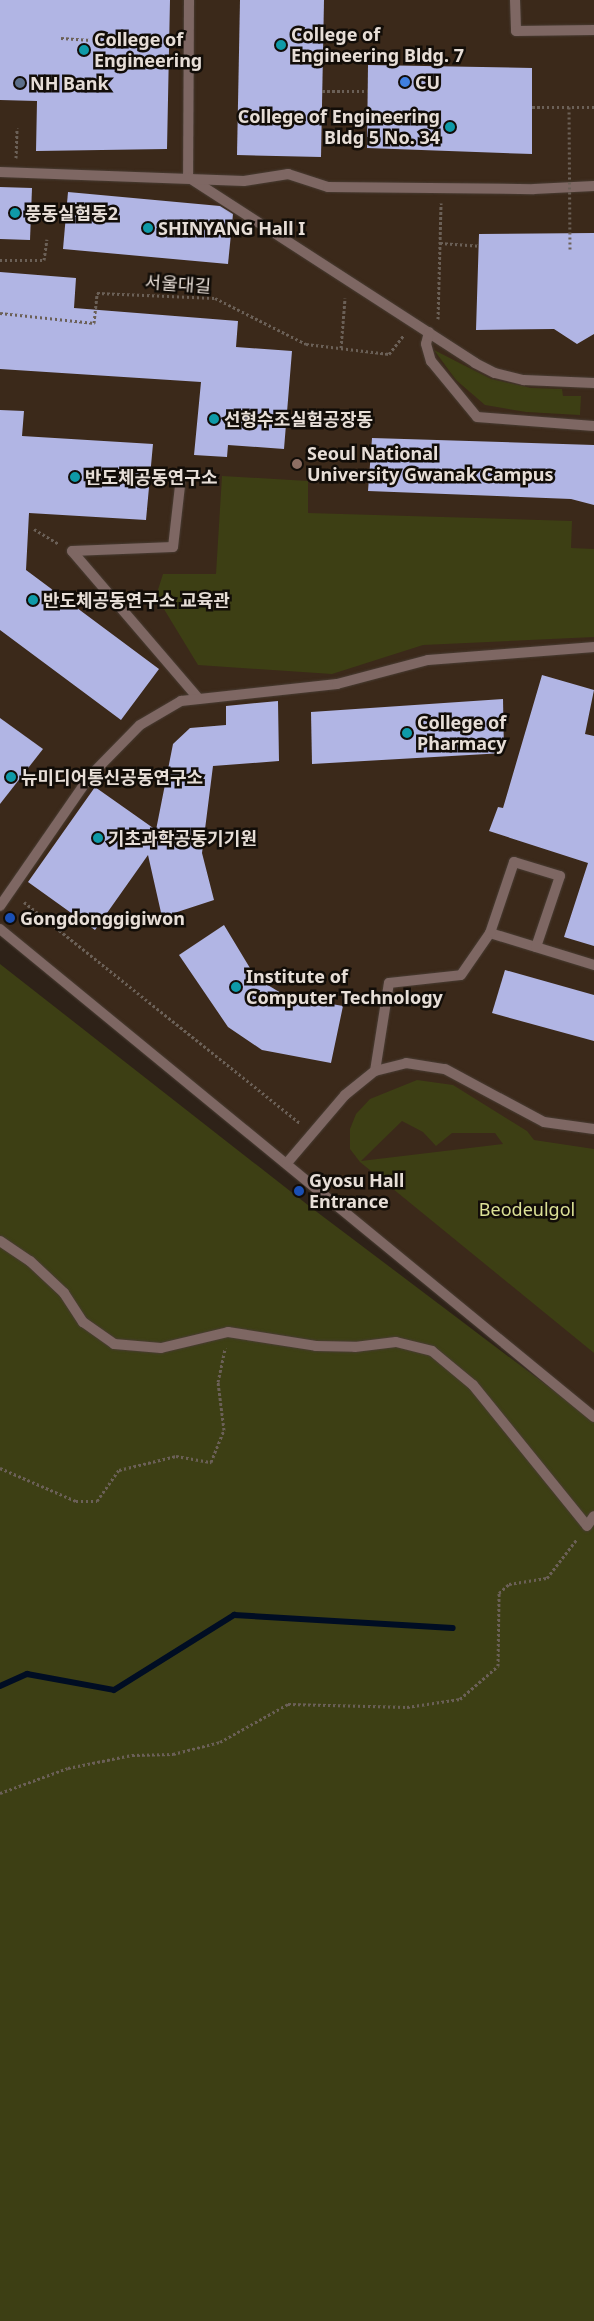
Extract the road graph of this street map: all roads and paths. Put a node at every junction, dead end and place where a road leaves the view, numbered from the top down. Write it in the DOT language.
graph roads {
  1 [pos="189,0"];
  2 [pos="515,0"];
  3 [pos="594,30"];
  4 [pos="61,38"];
  5 [pos="91,40"];
  6 [pos="322,90"];
  7 [pos="368,91"];
  8 [pos="594,106"];
  9 [pos="532,107"];
  10 [pos="569,107"];
  11 [pos="17,128"];
  12 [pos="16,158"];
  13 [pos="0,172"];
  14 [pos="188,177"];
  15 [pos="594,186"];
  16 [pos="441,189"];
  17 [pos="47,239"];
  18 [pos="440,244"];
  19 [pos="478,246"];
  20 [pos="570,249"];
  21 [pos="0,260"];
  22 [pos="0,313"];
  23 [pos="414,321"];
  24 [pos="429,332"];
  25 [pos="594,383"];
  26 [pos="594,426"];
  27 [pos="181,477"];
  28 [pos="34,529"];
  29 [pos="72,552"];
  30 [pos="594,647"];
  31 [pos="199,699"];
  32 [pos="24,902"];
  33 [pos="0,906"];
  34 [pos="0,929"];
  35 [pos="490,933"];
  36 [pos="536,947"];
  37 [pos="594,965"];
  38 [pos="376,1071"];
  39 [pos="594,1129"];
  40 [pos="312,1133"];
  41 [pos="287,1163"];
  42 [pos="0,1241"];
  43 [pos="228,1332"];
  44 [pos="594,1417"];
  45 [pos="0,1468"];
  46 [pos="594,1516"];
  47 [pos="587,1526"];
  48 [pos="0,1792"];
  1 -- 14 [label="street"];
  2 -- 3 [label="street"];
  4 -- 5 [label="path"];
  6 -- 7 [label="path"];
  8 -- 10 [label="path"];
  9 -- 10 [label="path"];
  10 -- 20 [label="path, bridge"];
  11 -- 12 [label="path"];
  13 -- 14 [label="street"];
  14 -- 16 [label="street"];
  14 -- 23 [label="street"];
  15 -- 16 [label="street"];
  16 -- 18 [label="path"];
  17 -- 21 [label="path"];
  18 -- 19 [label="path"];
  18 -- 24 [label="path"];
  22 -- 23 [label="path, 서울대길"];
  23 -- 24 [label="street"];
  24 -- 25 [label="street"];
  24 -- 26 [label="street"];
  27 -- 29 [label="street"];
  28 -- 29 [label="path"];
  29 -- 31 [label="street"];
  30 -- 31 [label="street"];
  31 -- 33 [label="street"];
  32 -- 40 [label="path"];
  34 -- 41 [label="street"];
  35 -- 36 [label="street"];
  35 -- 36 [label="street"];
  35 -- 38 [label="street"];
  36 -- 37 [label="street"];
  38 -- 39 [label="street"];
  38 -- 40 [label="street"];
  40 -- 41 [label="street"];
  41 -- 44 [label="street"];
  42 -- 43 [label="street"];
  43 -- 45 [label="path"];
  43 -- 47 [label="street"];
  46 -- 47 [label="street"];
  47 -- 48 [label="path"];
}
